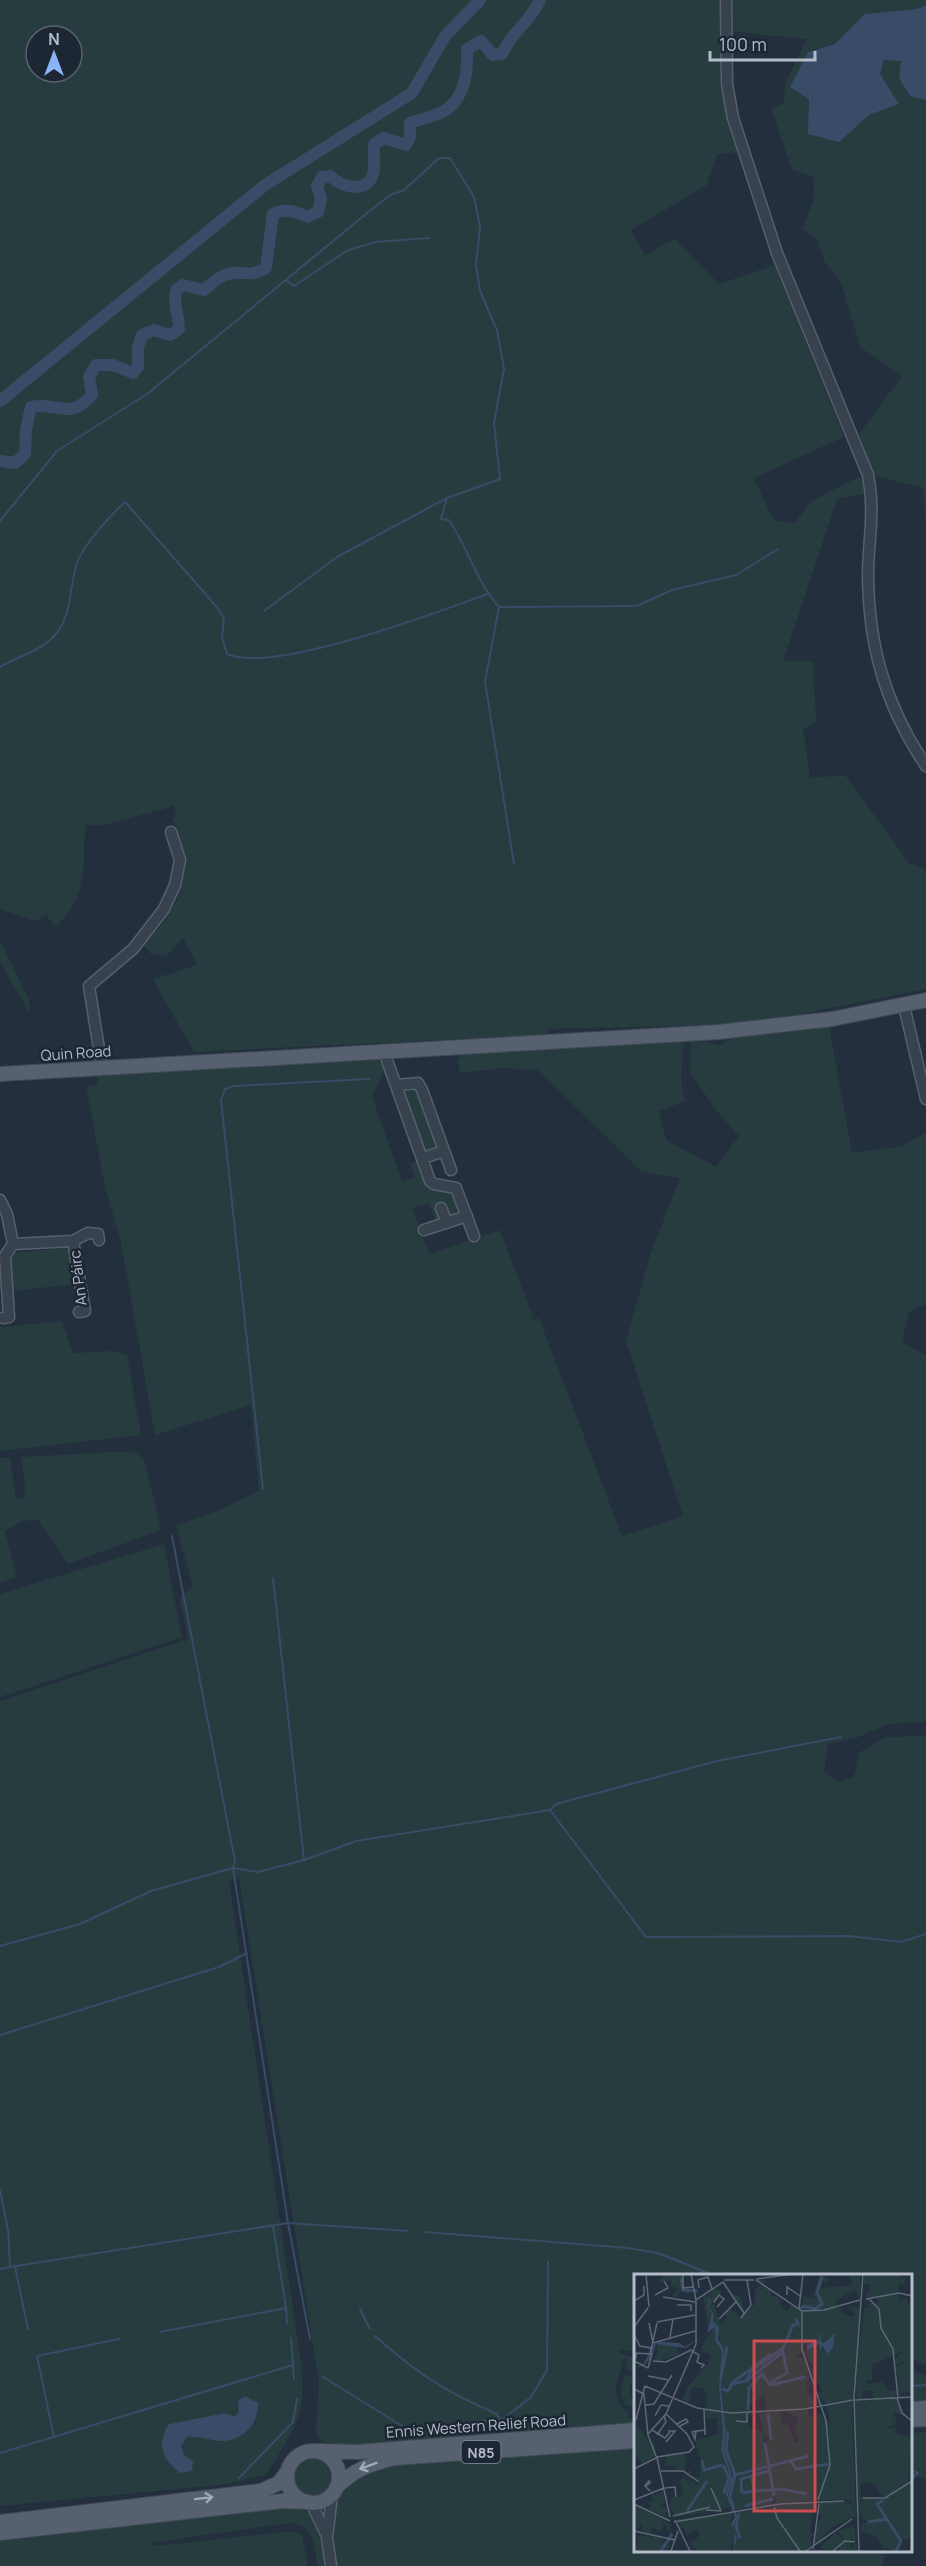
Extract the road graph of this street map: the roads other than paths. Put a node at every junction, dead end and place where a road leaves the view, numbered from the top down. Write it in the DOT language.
graph roads {
  1 [pos="726,0"];
  2 [pos="926,766"];
  3 [pos="171,832"];
  4 [pos="926,1000"];
  5 [pos="904,1006"];
  6 [pos="384,1052"];
  7 [pos="102,1068"];
  8 [pos="0,1074"];
  9 [pos="397,1085"];
  10 [pos="926,1100"];
  11 [pos="444,1151"];
  12 [pos="429,1156"];
  13 [pos="451,1170"];
  14 [pos="0,1200"];
  15 [pos="441,1208"];
  16 [pos="467,1216"];
  17 [pos="447,1223"];
  18 [pos="424,1230"];
  19 [pos="474,1236"];
  20 [pos="99,1240"];
  21 [pos="74,1241"];
  22 [pos="13,1244"];
  23 [pos="79,1311"];
  24 [pos="3,1318"];
  25 [pos="926,2408"];
  26 [pos="911,2409"];
  27 [pos="926,2419"];
  28 [pos="911,2420"];
  29 [pos="634,2430"];
  30 [pos="634,2440"];
  31 [pos="320,2451"];
  32 [pos="287,2472"];
  33 [pos="334,2492"];
  34 [pos="309,2503"];
  35 [pos="0,2522"];
  36 [pos="0,2533"];
  37 [pos="327,2538"];
  38 [pos="331,2566"];
  1 -- 2 [label="street"];
  3 -- 7 [label="street"];
  4 -- 5 [label="main road, Quin Road"];
  5 -- 6 [label="main road, Quin Road"];
  5 -- 10 [label="street"];
  6 -- 7 [label="main road, Quin Road"];
  6 -- 9 [label="street"];
  7 -- 8 [label="main road, Quin Road"];
  9 -- 11 [label="street"];
  9 -- 16 [label="street"];
  11 -- 12 [label="street"];
  11 -- 13 [label="street"];
  14 -- 22 [label="street"];
  15 -- 17 [label="street"];
  16 -- 17 [label="street"];
  16 -- 19 [label="street"];
  17 -- 18 [label="street"];
  20 -- 21 [label="street, An Páirc"];
  21 -- 22 [label="street, An Páirc"];
  21 -- 23 [label="street, An Páirc"];
  22 -- 24 [label="street"];
  25 -- 26 [label="main road"];
  27 -- 28 [label="main road"];
  29 -- 31 [label="main road, Ennis Western Relief Road / N85"];
  30 -- 33 [label="main road, Ennis Western Relief Road / N85, one-way"];
  31 -- 32 [label="main road, N85"];
  31 -- 33 [label="main road"];
  32 -- 34 [label="main road"];
  35 -- 32 [label="main road, N85, one-way"];
  33 -- 34 [label="main road, N85"];
  33 -- 37 [label="street"];
  34 -- 36 [label="main road, N85"];
  34 -- 37 [label="street"];
  37 -- 38 [label="street"];
}
